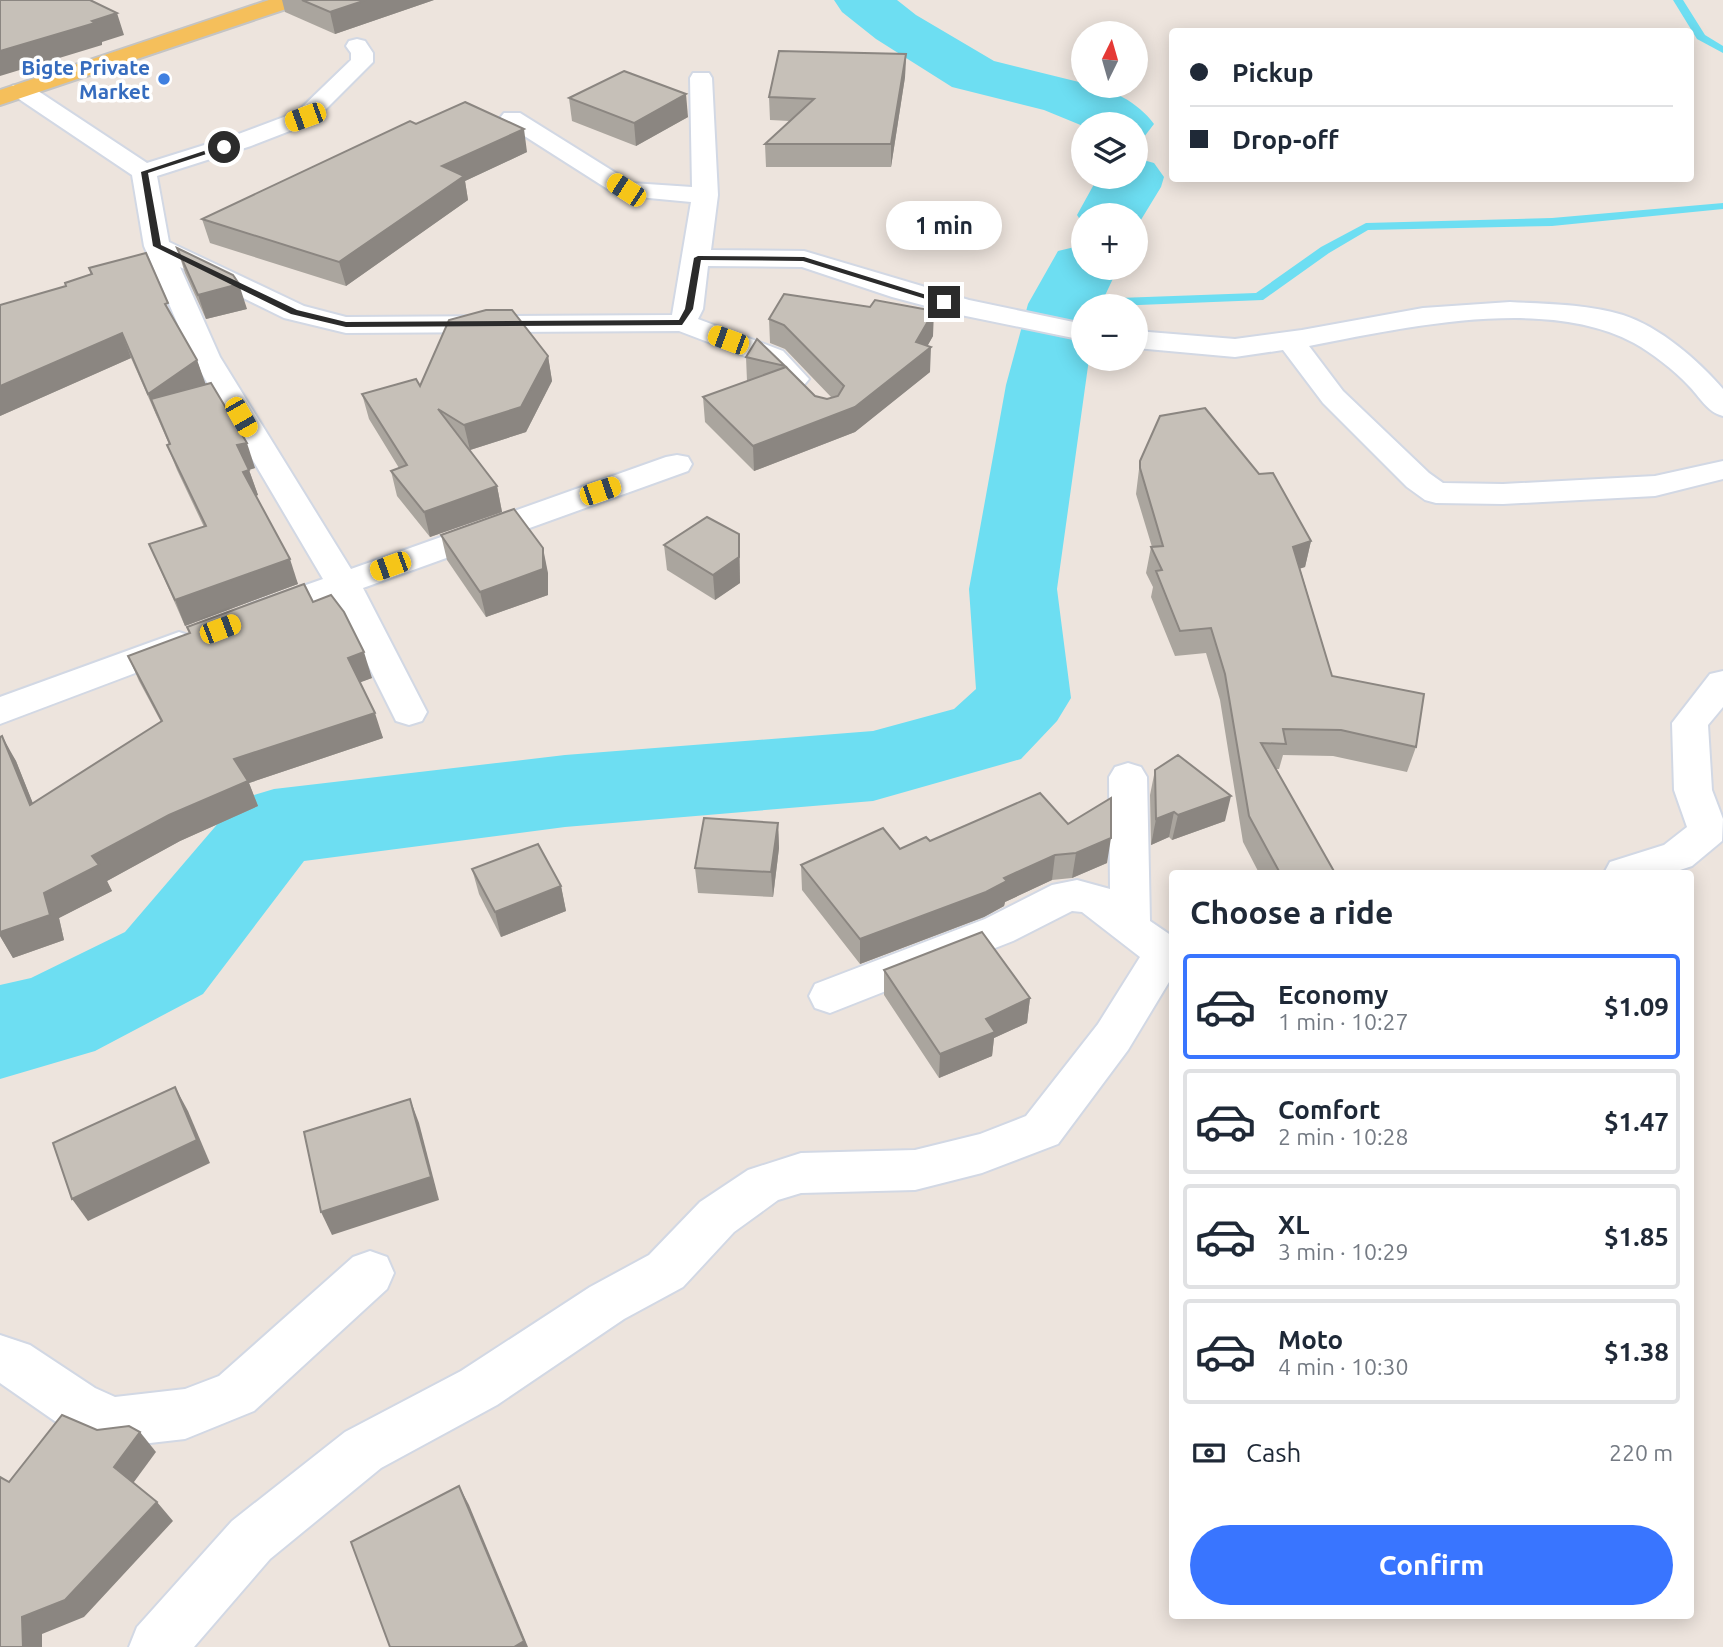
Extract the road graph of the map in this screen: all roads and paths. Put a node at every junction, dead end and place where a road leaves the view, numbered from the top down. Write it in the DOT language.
graph roads {
  1 [pos="290,0"];
  2 [pos="357,46"];
  3 [pos="701,78"];
  4 [pos="11,94"];
  5 [pos="512,118"];
  6 [pos="144,172"];
  7 [pos="705,195"];
  8 [pos="157,246"];
  9 [pos="698,258"];
  10 [pos="682,323"];
  11 [pos="1071,330"];
  12 [pos="1290,340"];
  13 [pos="1148,341"];
  14 [pos="1722,363"];
  15 [pos="1697,377"];
  16 [pos="809,394"];
  17 [pos="1723,407"];
  18 [pos="677,464"];
  19 [pos="1723,470"];
  20 [pos="342,583"];
  21 [pos="1723,683"];
  22 [pos="0,711"];
  23 [pos="409,712"];
  24 [pos="1128,777"];
  25 [pos="1634,870"];
  26 [pos="1130,927"];
  27 [pos="1169,952"];
  28 [pos="1169,954"];
  29 [pos="830,996"];
  30 [pos="370,1273"];
  31 [pos="0,1359"];
  32 [pos="157,1647"];
  1 -- 4 [label="main road"];
  2 -- 6 [label="street"];
  3 -- 7 [label="street"];
  4 -- 6 [label="street"];
  5 -- 7 [label="street"];
  6 -- 8 [label="street"];
  7 -- 9 [label="street"];
  8 -- 10 [label="street"];
  8 -- 20 [label="street"];
  9 -- 10 [label="street"];
  9 -- 11 [label="street"];
  10 -- 16 [label="street"];
  12 -- 13 [label="street"];
  12 -- 15 [label="street"];
  12 -- 19 [label="street"];
  14 -- 15 [label="street"];
  15 -- 17 [label="street"];
  18 -- 20 [label="street"];
  20 -- 22 [label="street"];
  20 -- 23 [label="street"];
  21 -- 25 [label="street"];
  24 -- 26 [label="street"];
  26 -- 27 [label="street"];
  26 -- 29 [label="street"];
  28 -- 32 [label="street"];
  30 -- 31 [label="street"];
}
